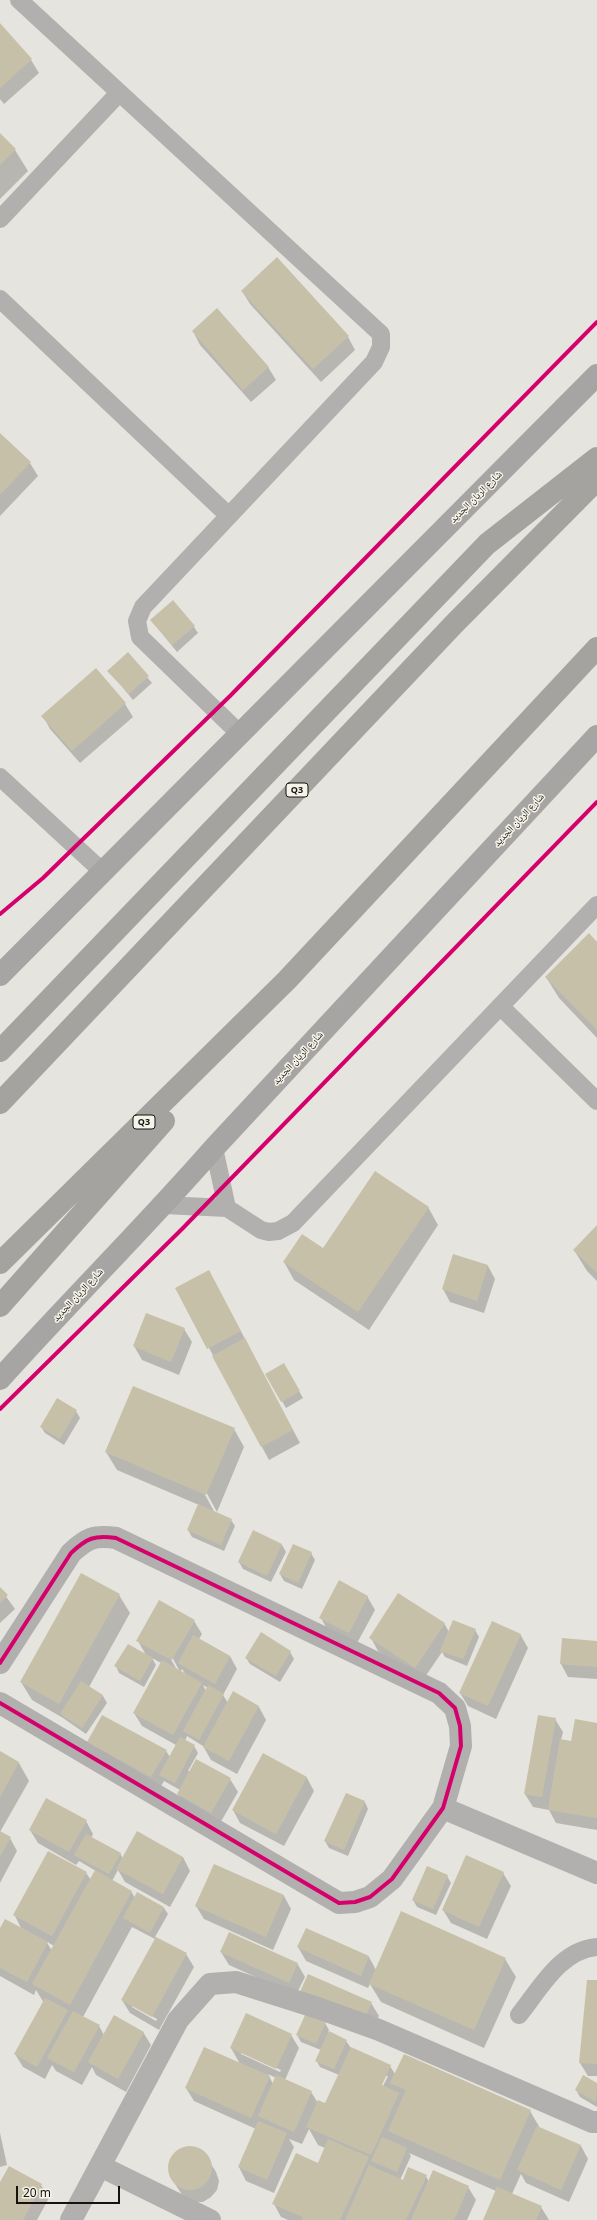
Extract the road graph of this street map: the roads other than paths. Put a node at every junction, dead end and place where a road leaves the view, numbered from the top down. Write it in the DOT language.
graph roads {
  1 [pos="18,0"];
  2 [pos="119,92"];
  3 [pos="0,219"];
  4 [pos="0,299"];
  5 [pos="597,375"];
  6 [pos="597,458"];
  7 [pos="597,480"];
  8 [pos="229,516"];
  9 [pos="597,648"];
  10 [pos="240,734"];
  11 [pos="597,736"];
  12 [pos="0,777"];
  13 [pos="103,872"];
  14 [pos="597,905"];
  15 [pos="0,975"];
  16 [pos="287,980"];
  17 [pos="500,1006"];
  18 [pos="0,1051"];
  19 [pos="594,1095"];
  20 [pos="0,1103"];
  21 [pos="214,1148"];
  22 [pos="164,1205"];
  23 [pos="227,1208"];
  24 [pos="0,1263"];
  25 [pos="0,1306"];
  26 [pos="0,1379"];
  27 [pos="0,1663"];
  28 [pos="0,1703"];
  29 [pos="443,1808"];
  30 [pos="597,1873"];
  31 [pos="597,1947"];
  32 [pos="519,2015"];
  33 [pos="597,2122"];
  34 [pos="100,2166"];
  35 [pos="71,2220"];
  36 [pos="210,2220"];
  1 -- 2 [label="lane"];
  2 -- 3 [label="lane"];
  2 -- 8 [label="lane"];
  4 -- 8 [label="lane"];
  5 -- 10 [label="street, شارع الريان الجديد"];
  6 -- 18 [label="highway"];
  7 -- 20 [label="highway, Q3"];
  8 -- 10 [label="lane"];
  9 -- 16 [label="highway, Q3"];
  10 -- 13 [label="street, شارع الريان الجديد"];
  11 -- 21 [label="street, شارع الريان الجديد"];
  12 -- 13 [label="lane"];
  13 -- 15 [label="street, شارع الريان الجديد"];
  14 -- 17 [label="lane"];
  16 -- 24 [label="highway, Q3"];
  16 -- 25 [label="highway"];
  17 -- 19 [label="lane"];
  17 -- 23 [label="lane"];
  21 -- 22 [label="street, شارع الريان الجديد"];
  21 -- 23 [label="lane"];
  22 -- 23 [label="lane"];
  22 -- 26 [label="street, شارع الريان الجديد"];
  27 -- 29 [label="street"];
  28 -- 29 [label="street"];
  29 -- 30 [label="street"];
  31 -- 32 [label="lane"];
  33 -- 34 [label="street"];
  34 -- 35 [label="street"];
  34 -- 36 [label="street"];
}
